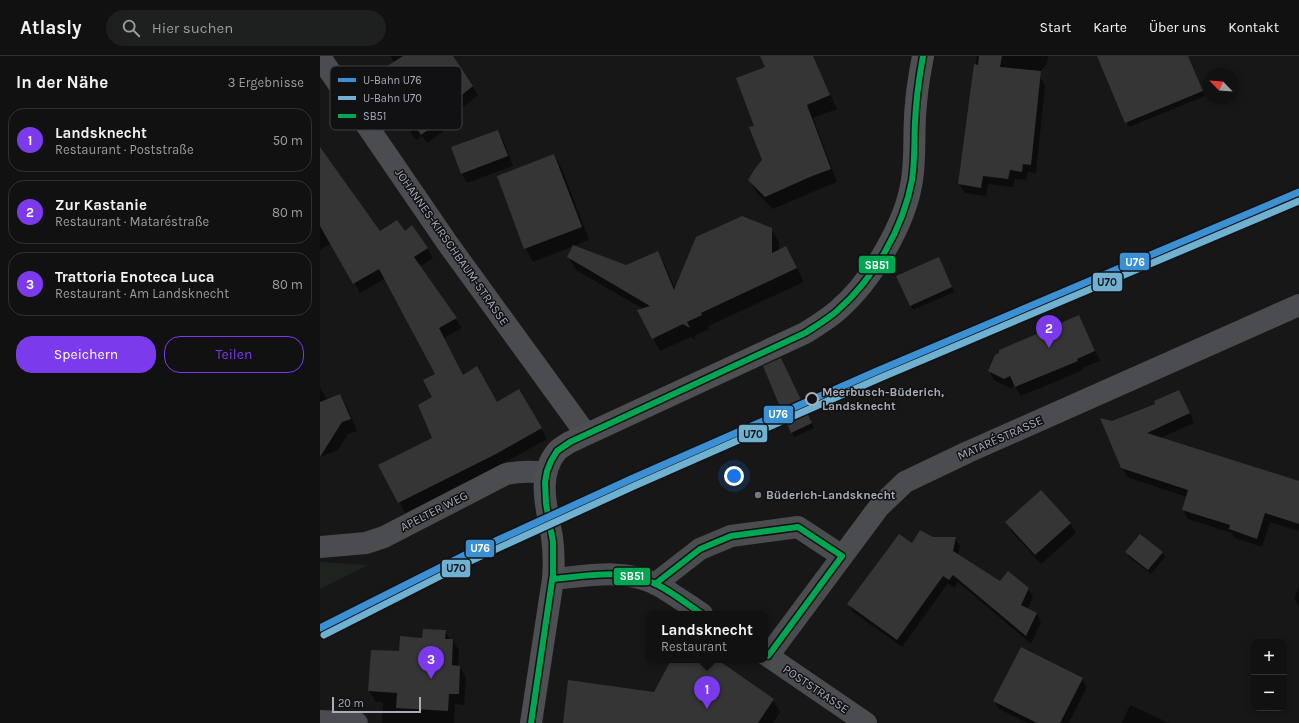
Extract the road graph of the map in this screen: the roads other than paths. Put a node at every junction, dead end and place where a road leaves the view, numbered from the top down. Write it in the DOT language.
graph roads {
  1 [pos="922,56"];
  2 [pos="320,57"];
  3 [pos="330,72"];
  4 [pos="370,130"];
  5 [pos="1299,304"];
  6 [pos="586,434"];
  7 [pos="546,473"];
  8 [pos="320,547"];
  9 [pos="842,556"];
  10 [pos="553,579"];
  11 [pos="655,584"];
  12 [pos="697,611"];
  13 [pos="768,654"];
  14 [pos="768,656"];
  15 [pos="320,721"];
  16 [pos="357,723"];
  17 [pos="531,723"];
  18 [pos="866,723"];
  1 -- 6 [label="main road"];
  2 -- 3 [label="street, JOHANNES-KIRSCHBAUM-STRASSE"];
  4 -- 6 [label="street, JOHANNES-KIRSCHBAUM-STRASSE"];
  5 -- 9 [label="street, MATARÉSTRASSE"];
  6 -- 7 [label="main road"];
  7 -- 8 [label="street, APELTER WEG"];
  7 -- 10 [label="main road"];
  9 -- 11 [label="street"];
  9 -- 13 [label="street, MATARÉSTRASSE"];
  10 -- 11 [label="street"];
  10 -- 17 [label="main road"];
  11 -- 12 [label="street"];
  14 -- 18 [label="street, POSTSTRASSE"];
  15 -- 16 [label="street"];
}
